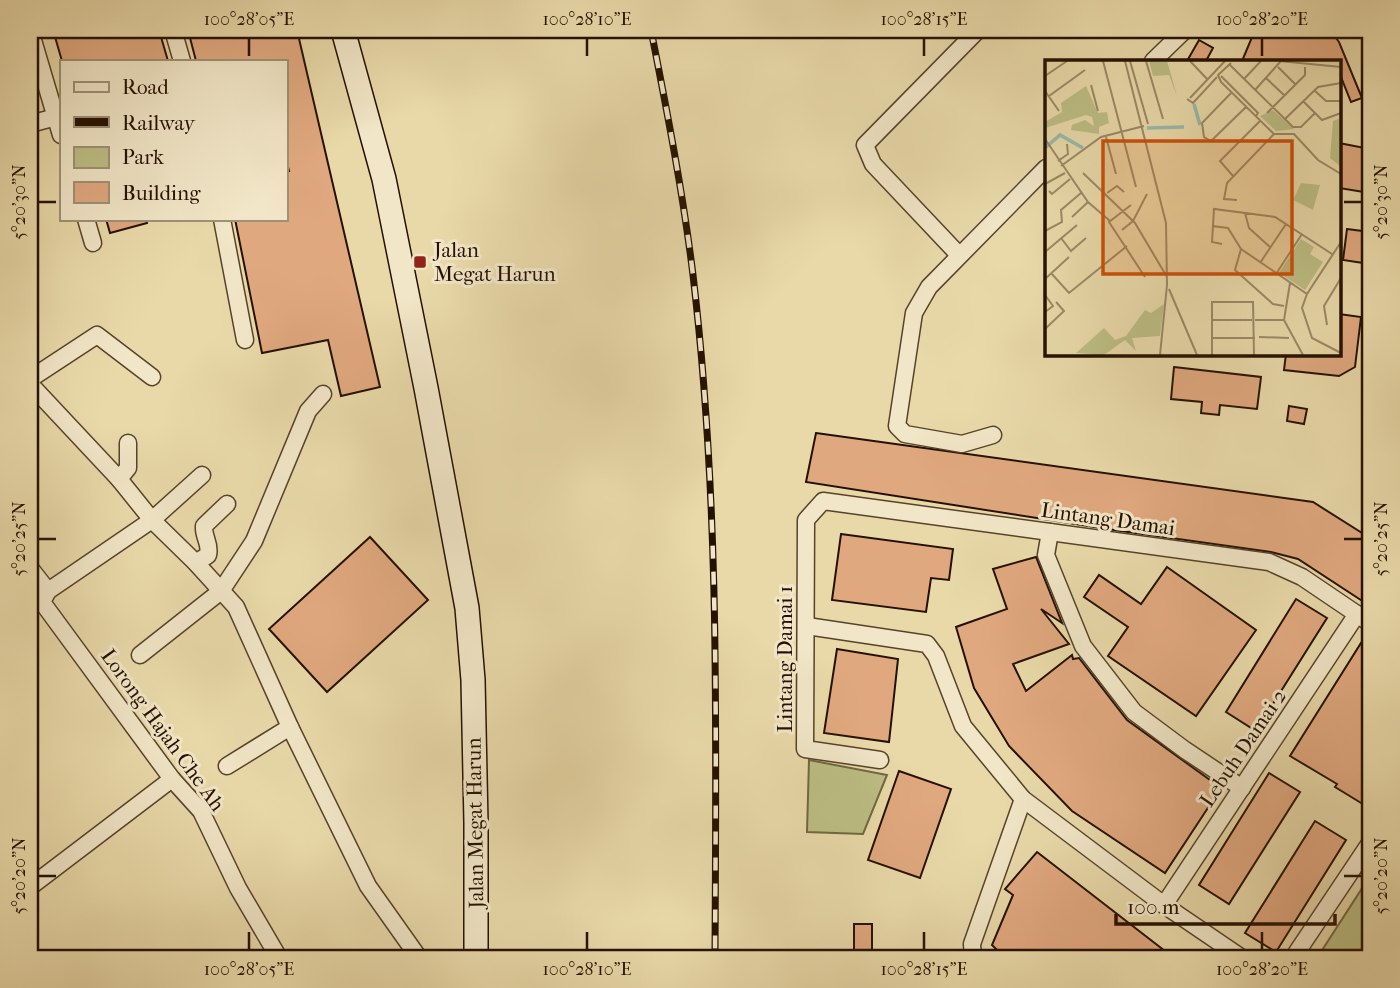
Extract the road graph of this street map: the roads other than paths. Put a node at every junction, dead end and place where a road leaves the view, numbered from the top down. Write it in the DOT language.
graph roads {
  1 [pos="30,30"];
  2 [pos="173,30"];
  3 [pos="343,30"];
  4 [pos="978,30"];
  5 [pos="1185,30"];
  6 [pos="182,60"];
  7 [pos="1154,60"];
  8 [pos="56,117"];
  9 [pos="30,124"];
  10 [pos="60,131"];
  11 [pos="1045,169"];
  12 [pos="86,220"];
  13 [pos="222,220"];
  14 [pos="93,243"];
  15 [pos="960,255"];
  16 [pos="245,340"];
  17 [pos="152,377"];
  18 [pos="30,379"];
  19 [pos="30,384"];
  20 [pos="323,394"];
  21 [pos="993,435"];
  22 [pos="128,443"];
  23 [pos="202,475"];
  24 [pos="119,479"];
  25 [pos="823,501"];
  26 [pos="228,504"];
  27 [pos="152,520"];
  28 [pos="1050,532"];
  29 [pos="196,563"];
  30 [pos="30,568"];
  31 [pos="221,591"];
  32 [pos="46,599"];
  33 [pos="1364,618"];
  34 [pos="807,626"];
  35 [pos="140,655"];
  36 [pos="290,727"];
  37 [pos="880,760"];
  38 [pos="227,766"];
  39 [pos="172,779"];
  40 [pos="1242,789"];
  41 [pos="1023,799"];
  42 [pos="1370,844"];
  43 [pos="30,887"];
  44 [pos="1164,905"];
  45 [pos="279,958"];
  46 [pos="419,958"];
  47 [pos="476,958"];
  48 [pos="973,958"];
  49 [pos="1242,958"];
  50 [pos="1293,958"];
  1 -- 8 [label="street"];
  2 -- 6 [label="street"];
  3 -- 47 [label="street, Jalan Megat Harun"];
  4 -- 15 [label="street"];
  5 -- 7 [label="street"];
  8 -- 9 [label="street"];
  8 -- 10 [label="street"];
  11 -- 15 [label="street"];
  12 -- 14 [label="street"];
  13 -- 16 [label="street"];
  15 -- 21 [label="street"];
  17 -- 18 [label="street"];
  19 -- 24 [label="street"];
  20 -- 31 [label="street"];
  22 -- 24 [label="street"];
  23 -- 27 [label="street"];
  24 -- 27 [label="street"];
  25 -- 28 [label="street, Lintang Damai"];
  25 -- 34 [label="street, Lintang Damai 1"];
  26 -- 29 [label="street"];
  27 -- 29 [label="street"];
  27 -- 32 [label="street"];
  28 -- 33 [label="street, Lintang Damai"];
  28 -- 40 [label="street"];
  29 -- 31 [label="street"];
  30 -- 32 [label="street, Lorong Hajah Che Ah"];
  31 -- 35 [label="street"];
  31 -- 36 [label="street"];
  32 -- 39 [label="street, Lorong Hajah Che Ah"];
  33 -- 40 [label="street, Lebuh Damai 2"];
  34 -- 37 [label="street, Lintang Damai 1"];
  34 -- 41 [label="street"];
  36 -- 38 [label="street"];
  36 -- 46 [label="street"];
  39 -- 43 [label="street"];
  39 -- 45 [label="street, Lorong Hajah Che Ah"];
  40 -- 44 [label="street, Lebuh Damai 2"];
  41 -- 44 [label="street"];
  41 -- 48 [label="street"];
  42 -- 50 [label="street"];
  44 -- 49 [label="street"];
}
